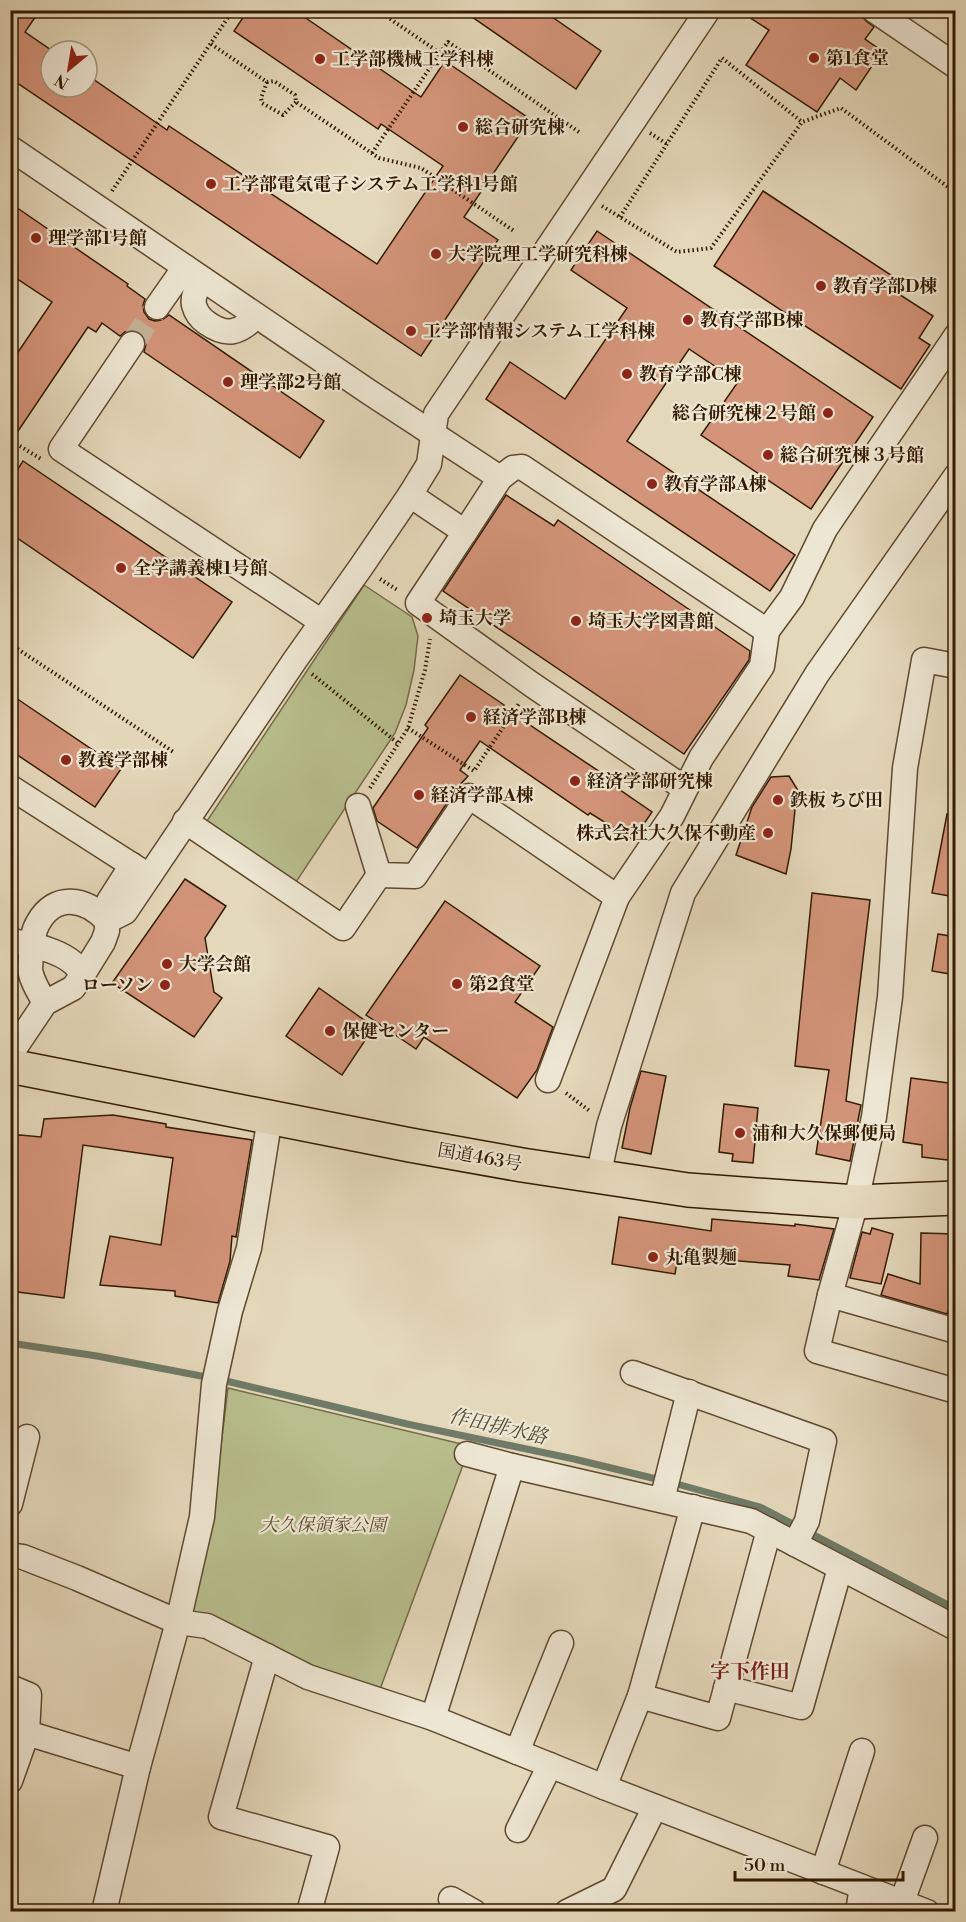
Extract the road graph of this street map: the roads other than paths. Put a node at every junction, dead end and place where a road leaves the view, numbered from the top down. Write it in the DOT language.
graph roads {
  1 [pos="708,10"];
  2 [pos="874,10"];
  3 [pos="956,66"];
  4 [pos="10,148"];
  5 [pos="194,273"];
  6 [pos="157,307"];
  7 [pos="256,316"];
  8 [pos="956,336"];
  9 [pos="132,344"];
  10 [pos="433,434"];
  11 [pos="956,476"];
  12 [pos="500,478"];
  13 [pos="410,495"];
  14 [pos="465,532"];
  15 [pos="322,622"];
  16 [pos="767,631"];
  17 [pos="956,666"];
  18 [pos="10,787"];
  19 [pos="684,788"];
  20 [pos="358,806"];
  21 [pos="185,821"];
  22 [pos="141,870"];
  23 [pos="379,874"];
  24 [pos="617,897"];
  25 [pos="107,921"];
  26 [pos="18,944"];
  27 [pos="82,976"];
  28 [pos="45,1003"];
  29 [pos="10,1055"];
  30 [pos="10,1066"];
  31 [pos="548,1080"];
  32 [pos="270,1117"];
  33 [pos="598,1177"];
  34 [pos="956,1198"];
  35 [pos="856,1202"];
  36 [pos="830,1296"];
  37 [pos="956,1331"];
  38 [pos="633,1373"];
  39 [pos="956,1391"];
  40 [pos="689,1392"];
  41 [pos="27,1437"];
  42 [pos="467,1454"];
  43 [pos="512,1466"];
  44 [pos="665,1488"];
  45 [pos="10,1504"];
  46 [pos="693,1508"];
  47 [pos="769,1530"];
  48 [pos="801,1533"];
  49 [pos="10,1555"];
  50 [pos="840,1568"];
  51 [pos="178,1622"];
  52 [pos="956,1628"];
  53 [pos="561,1643"];
  54 [pos="267,1656"];
  55 [pos="10,1686"];
  56 [pos="726,1688"];
  57 [pos="640,1696"];
  58 [pos="433,1718"];
  59 [pos="27,1733"];
  60 [pos="862,1751"];
  61 [pos="517,1752"];
  62 [pos="550,1765"];
  63 [pos="13,1766"];
  64 [pos="138,1767"];
  65 [pos="604,1787"];
  66 [pos="655,1807"];
  67 [pos="518,1830"];
  68 [pos="925,1838"];
  69 [pos="823,1872"];
  70 [pos="862,1887"];
  71 [pos="452,1899"];
  72 [pos="902,1902"];
  73 [pos="104,1911"];
  74 [pos="309,1911"];
  75 [pos="474,1911"];
  76 [pos="567,1911"];
  77 [pos="858,1911"];
  78 [pos="927,1911"];
  1 -- 10 [label="street"];
  2 -- 3 [label="street"];
  4 -- 5 [label="street"];
  5 -- 6 [label="street"];
  5 -- 7 [label="street"];
  5 -- 7 [label="street"];
  7 -- 10 [label="street"];
  8 -- 16 [label="street"];
  9 -- 15 [label="street"];
  10 -- 12 [label="street"];
  10 -- 13 [label="street"];
  11 -- 33 [label="street"];
  12 -- 14 [label="street"];
  12 -- 16 [label="street"];
  13 -- 14 [label="street"];
  13 -- 15 [label="street"];
  14 -- 19 [label="street"];
  15 -- 21 [label="street"];
  16 -- 19 [label="street"];
  17 -- 35 [label="street"];
  18 -- 22 [label="street"];
  19 -- 24 [label="street"];
  20 -- 23 [label="street"];
  21 -- 22 [label="street"];
  21 -- 23 [label="street"];
  22 -- 25 [label="street"];
  23 -- 24 [label="street"];
  24 -- 31 [label="street"];
  25 -- 26 [label="street"];
  25 -- 27 [label="street"];
  26 -- 27 [label="street"];
  26 -- 28 [label="street"];
  27 -- 28 [label="street"];
  28 -- 29 [label="street"];
  30 -- 32 [label="highway, 国道463号"];
  32 -- 33 [label="highway, 国道463号"];
  32 -- 51 [label="street"];
  33 -- 35 [label="highway, 国道463号"];
  34 -- 35 [label="highway, 国道463号"];
  35 -- 36 [label="street"];
  36 -- 37 [label="street"];
  36 -- 39 [label="street"];
  38 -- 40 [label="street"];
  40 -- 44 [label="street"];
  40 -- 48 [label="street"];
  41 -- 45 [label="street"];
  42 -- 43 [label="street"];
  43 -- 44 [label="street"];
  43 -- 58 [label="street"];
  44 -- 46 [label="street"];
  46 -- 47 [label="street"];
  46 -- 57 [label="street"];
  47 -- 48 [label="street"];
  47 -- 56 [label="street"];
  48 -- 50 [label="street"];
  49 -- 51 [label="street"];
  50 -- 52 [label="street"];
  50 -- 56 [label="street"];
  51 -- 54 [label="street"];
  51 -- 64 [label="street"];
  53 -- 61 [label="street"];
  54 -- 58 [label="street"];
  54 -- 74 [label="street"];
  55 -- 59 [label="street"];
  56 -- 57 [label="street"];
  57 -- 65 [label="street"];
  58 -- 61 [label="street"];
  59 -- 63 [label="street"];
  59 -- 64 [label="street"];
  60 -- 69 [label="street"];
  61 -- 62 [label="street"];
  62 -- 65 [label="street"];
  62 -- 67 [label="street"];
  64 -- 73 [label="street"];
  65 -- 66 [label="street"];
  66 -- 69 [label="street"];
  66 -- 76 [label="street"];
  68 -- 72 [label="street"];
  69 -- 70 [label="street"];
  70 -- 72 [label="street"];
  70 -- 77 [label="street"];
  71 -- 75 [label="street"];
  72 -- 78 [label="street"];
}
